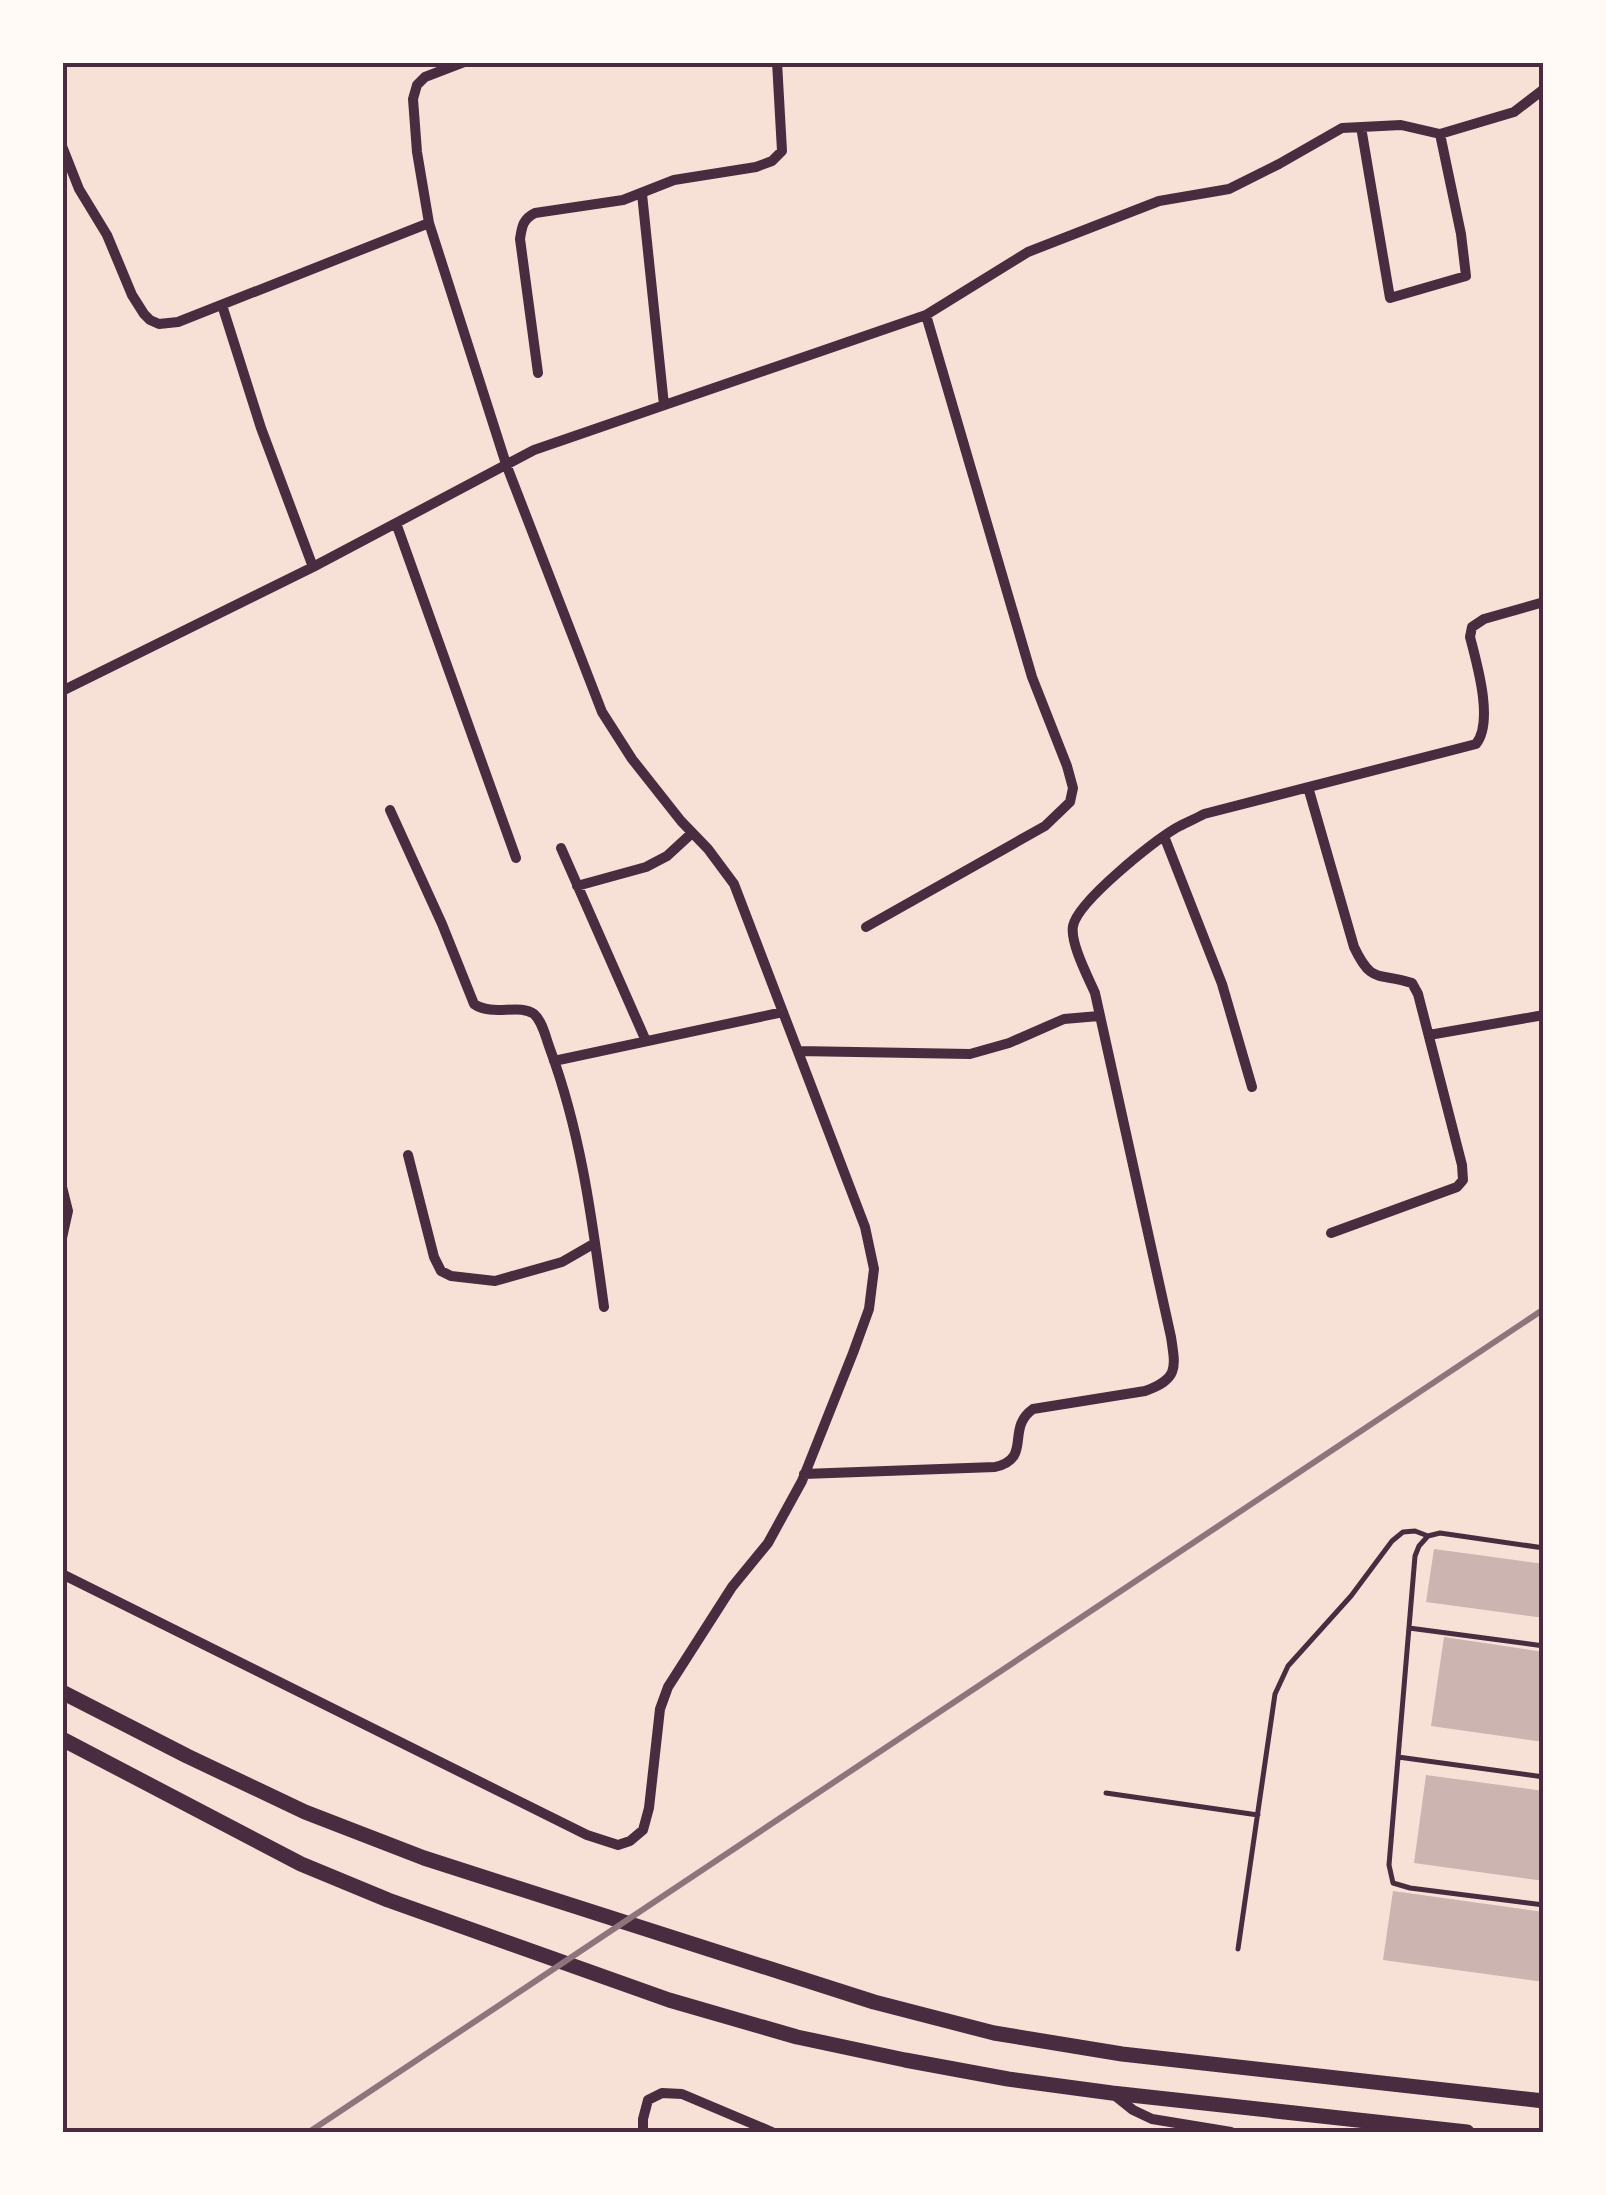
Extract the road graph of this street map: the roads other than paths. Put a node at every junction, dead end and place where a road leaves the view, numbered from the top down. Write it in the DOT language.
graph roads {
  1 [pos="464,62"];
  2 [pos="777,62"];
  3 [pos="1544,89"];
  4 [pos="1361,127"];
  5 [pos="1440,134"];
  6 [pos="62,146"];
  7 [pos="642,194"];
  8 [pos="429,223"];
  9 [pos="222,305"];
  10 [pos="926,316"];
  11 [pos="538,373"];
  12 [pos="664,405"];
  13 [pos="506,464"];
  14 [pos="396,523"];
  15 [pos="313,567"];
  16 [pos="1544,602"];
  17 [pos="62,691"];
  18 [pos="1308,787"];
  19 [pos="390,810"];
  20 [pos="692,833"];
  21 [pos="1164,836"];
  22 [pos="560,848"];
  23 [pos="516,858"];
  24 [pos="577,886"];
  25 [pos="866,927"];
  26 [pos="784,1012"];
  27 [pos="1544,1015"];
  28 [pos="1099,1016"];
  29 [pos="1429,1036"];
  30 [pos="646,1041"];
  31 [pos="798,1050"];
  32 [pos="554,1061"];
  33 [pos="1252,1087"];
  34 [pos="408,1155"];
  35 [pos="62,1187"];
  36 [pos="1331,1232"];
  37 [pos="62,1238"];
  38 [pos="595,1244"];
  39 [pos="604,1306"];
  40 [pos="804,1474"];
  41 [pos="1428,1536"];
  42 [pos="1544,1548"];
  43 [pos="62,1574"];
  44 [pos="1409,1628"];
  45 [pos="1544,1646"];
  46 [pos="62,1692"];
  47 [pos="62,1739"];
  48 [pos="1398,1757"];
  49 [pos="1544,1777"];
  50 [pos="1106,1793"];
  51 [pos="1258,1815"];
  52 [pos="1544,1905"];
  53 [pos="1238,1948"];
  54 [pos="1112,2093"];
  55 [pos="1544,2101"];
  56 [pos="643,2132"];
  57 [pos="772,2132"];
  58 [pos="1231,2132"];
  59 [pos="1468,2132"];
  1 -- 8 [label="street"];
  2 -- 7 [label="street"];
  3 -- 5 [label="street"];
  4 -- 5 [label="street"];
  4 -- 5 [label="street"];
  4 -- 10 [label="street"];
  6 -- 9 [label="street"];
  7 -- 11 [label="street"];
  7 -- 12 [label="street"];
  8 -- 9 [label="street"];
  8 -- 13 [label="street"];
  9 -- 15 [label="street"];
  10 -- 12 [label="street"];
  10 -- 25 [label="street"];
  12 -- 13 [label="street"];
  13 -- 14 [label="street"];
  13 -- 20 [label="street"];
  14 -- 15 [label="street"];
  14 -- 23 [label="street"];
  15 -- 17 [label="street"];
  16 -- 18 [label="street"];
  18 -- 21 [label="street"];
  18 -- 29 [label="street"];
  19 -- 32 [label="street"];
  20 -- 24 [label="street"];
  20 -- 26 [label="street"];
  21 -- 28 [label="street"];
  21 -- 33 [label="street"];
  22 -- 24 [label="street"];
  24 -- 30 [label="street"];
  26 -- 30 [label="street"];
  26 -- 31 [label="street"];
  27 -- 29 [label="street"];
  28 -- 31 [label="street"];
  28 -- 40 [label="street"];
  29 -- 36 [label="street"];
  30 -- 32 [label="street"];
  31 -- 40 [label="street"];
  32 -- 38 [label="street"];
  34 -- 38 [label="street"];
  35 -- 37 [label="street"];
  38 -- 39 [label="street"];
  40 -- 43 [label="street"];
  41 -- 42 [label="lane"];
  41 -- 44 [label="lane"];
  41 -- 51 [label="lane"];
  44 -- 45 [label="lane"];
  44 -- 48 [label="lane"];
  46 -- 55 [label="highway"];
  47 -- 54 [label="highway"];
  48 -- 49 [label="lane"];
  48 -- 52 [label="lane"];
  50 -- 51 [label="lane"];
  51 -- 53 [label="lane"];
  54 -- 58 [label="street"];
  54 -- 59 [label="highway"];
  56 -- 57 [label="street"];
}
